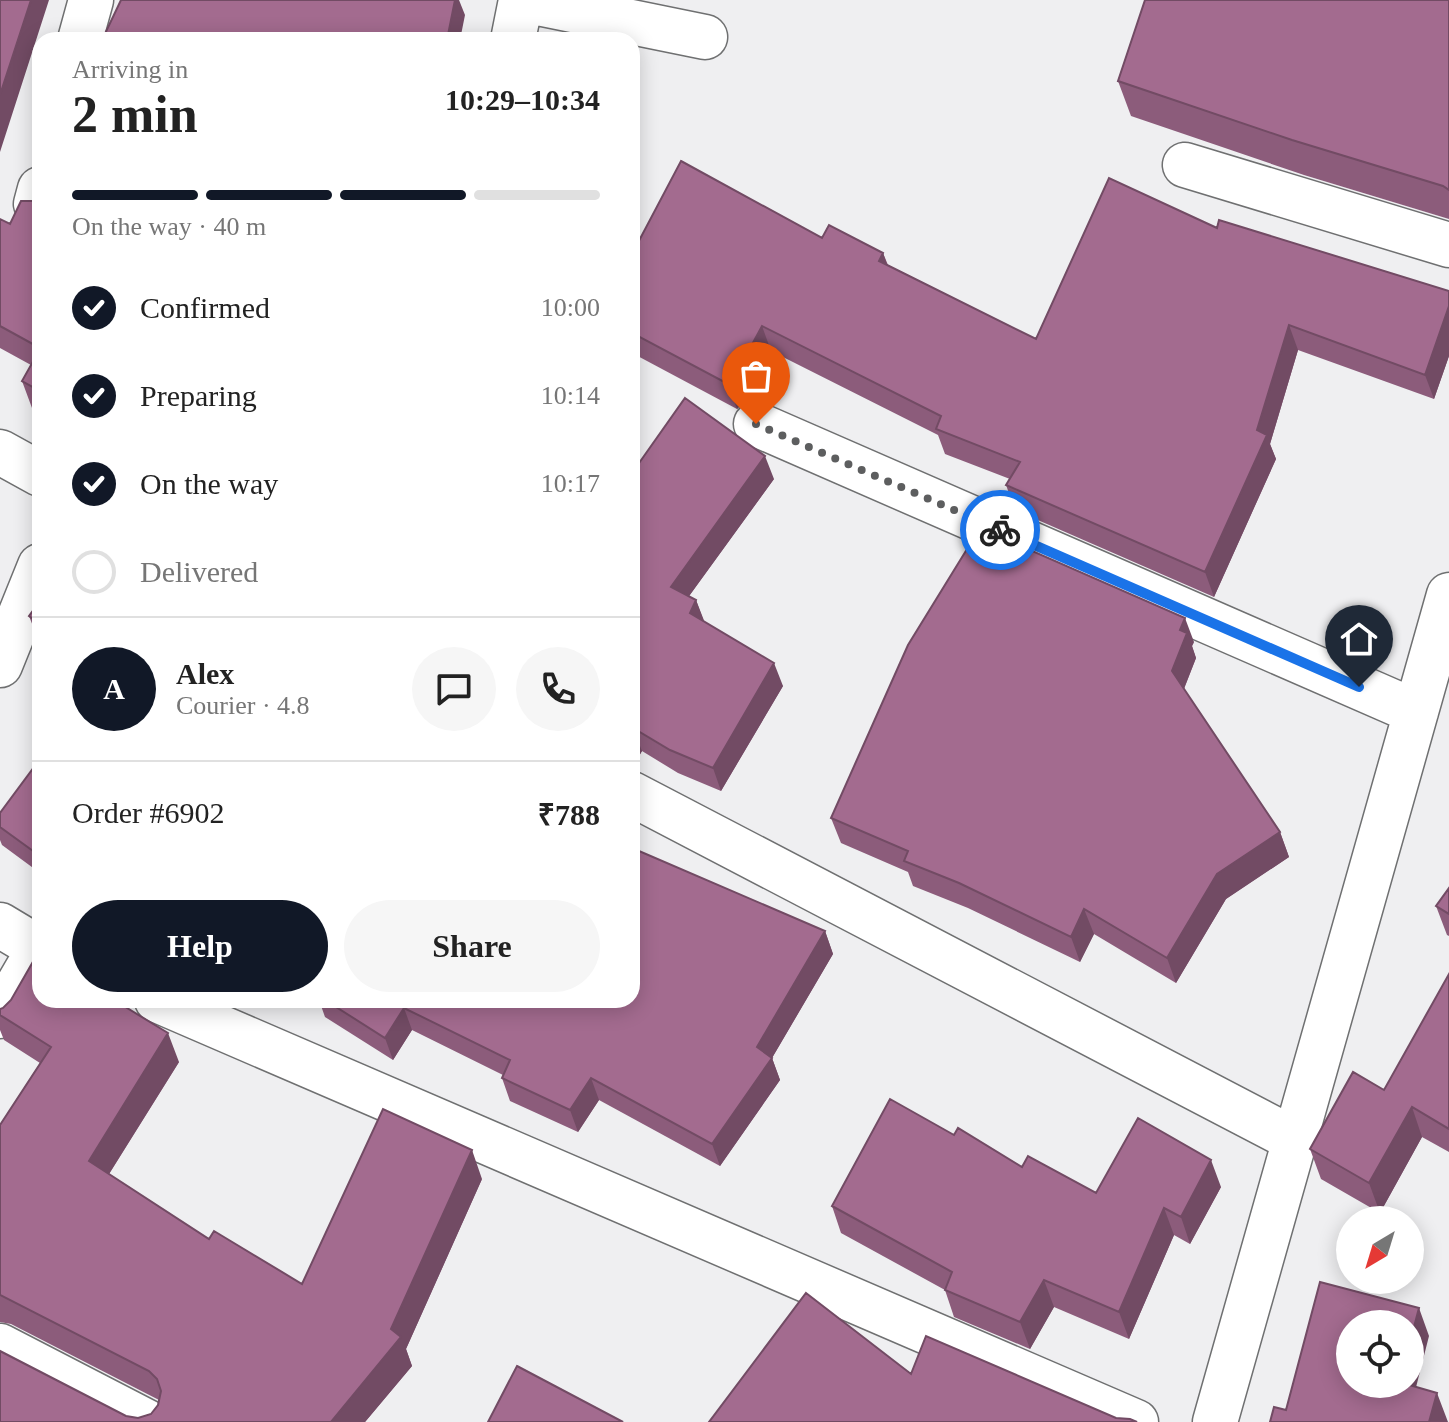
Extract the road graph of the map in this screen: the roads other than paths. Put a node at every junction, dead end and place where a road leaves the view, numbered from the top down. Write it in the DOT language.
graph roads {
  1 [pos="91,0"];
  2 [pos="522,0"];
  3 [pos="82,32"];
  4 [pos="515,32"];
  5 [pos="705,37"];
  6 [pos="1185,165"];
  7 [pos="1449,245"];
  8 [pos="756,424"];
  9 [pos="0,452"];
  10 [pos="32,470"];
  11 [pos="32,586"];
  12 [pos="1449,595"];
  13 [pos="0,665"];
  14 [pos="1416,712"];
  15 [pos="640,798"];
  16 [pos="0,925"];
  17 [pos="32,944"];
  18 [pos="32,962"];
  19 [pos="176,1008"];
  20 [pos="0,1016"];
  21 [pos="1295,1140"];
  22 [pos="0,1346"];
  23 [pos="147,1422"];
  24 [pos="1136,1422"];
  25 [pos="1215,1422"];
  1 -- 3 [label="street"];
  2 -- 4 [label="street"];
  2 -- 5 [label="street"];
  6 -- 7 [label="street"];
  8 -- 14 [label="street"];
  9 -- 10 [label="street"];
  11 -- 13 [label="street"];
  12 -- 14 [label="street"];
  14 -- 21 [label="street"];
  15 -- 21 [label="street"];
  16 -- 17 [label="street"];
  18 -- 20 [label="street"];
  19 -- 24 [label="street"];
  21 -- 25 [label="street"];
  22 -- 23 [label="street"];
}
